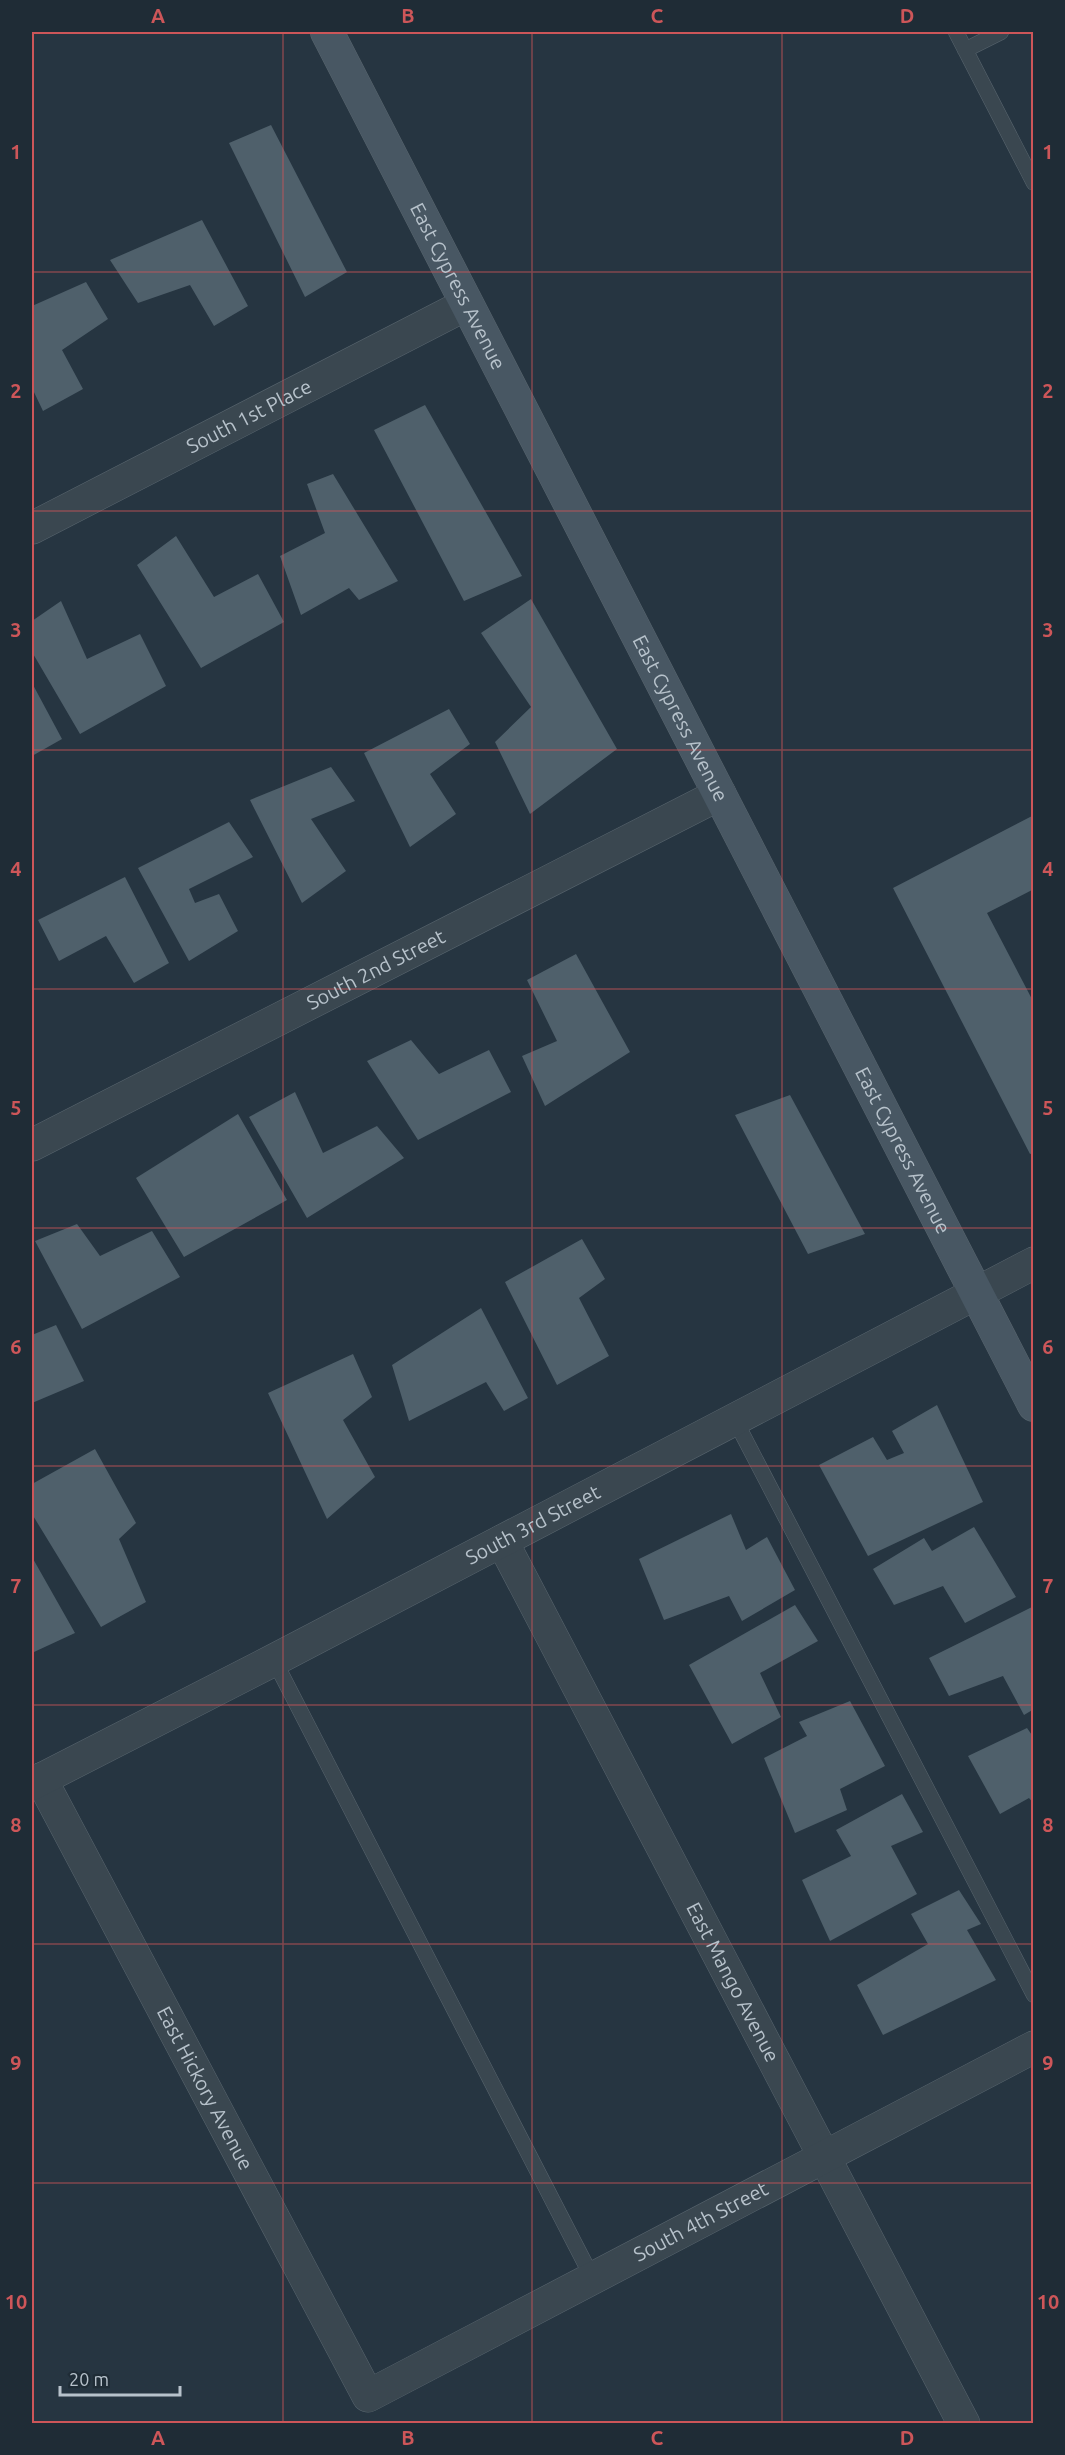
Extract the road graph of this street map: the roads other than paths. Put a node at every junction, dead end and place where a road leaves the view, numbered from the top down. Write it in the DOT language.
graph roads {
  1 [pos="327,32"];
  2 [pos="956,32"];
  3 [pos="1001,32"];
  4 [pos="966,50"];
  5 [pos="1034,183"];
  6 [pos="467,304"];
  7 [pos="32,528"];
  8 [pos="720,794"];
  9 [pos="32,1145"];
  10 [pos="1034,1263"];
  11 [pos="976,1293"];
  12 [pos="1034,1406"];
  13 [pos="735,1420"];
  14 [pos="502,1541"];
  15 [pos="274,1660"];
  16 [pos="36,1781"];
  17 [pos="1034,1995"];
  18 [pos="1034,2047"];
  19 [pos="825,2157"];
  20 [pos="593,2279"];
  21 [pos="368,2396"];
  22 [pos="964,2424"];
  1 -- 6 [label="street, East Cypress Avenue"];
  2 -- 4 [label="lane"];
  3 -- 4 [label="lane"];
  4 -- 5 [label="lane"];
  6 -- 7 [label="street, South 1st Place"];
  6 -- 8 [label="street, East Cypress Avenue"];
  8 -- 9 [label="street, South 2nd Street"];
  8 -- 11 [label="street, East Cypress Avenue"];
  10 -- 11 [label="street, South 3rd Street"];
  11 -- 12 [label="street, East Cypress Avenue"];
  11 -- 13 [label="street, South 3rd Street"];
  13 -- 14 [label="street, South 3rd Street"];
  13 -- 17 [label="lane"];
  14 -- 15 [label="street, South 3rd Street"];
  14 -- 19 [label="street, East Mango Avenue"];
  15 -- 16 [label="street, South 3rd Street"];
  15 -- 20 [label="lane"];
  16 -- 21 [label="street, East Hickory Avenue"];
  18 -- 19 [label="street, South 4th Street"];
  19 -- 20 [label="street, South 4th Street"];
  19 -- 22 [label="street, East Mango Avenue"];
  20 -- 21 [label="street, South 4th Street"];
}
